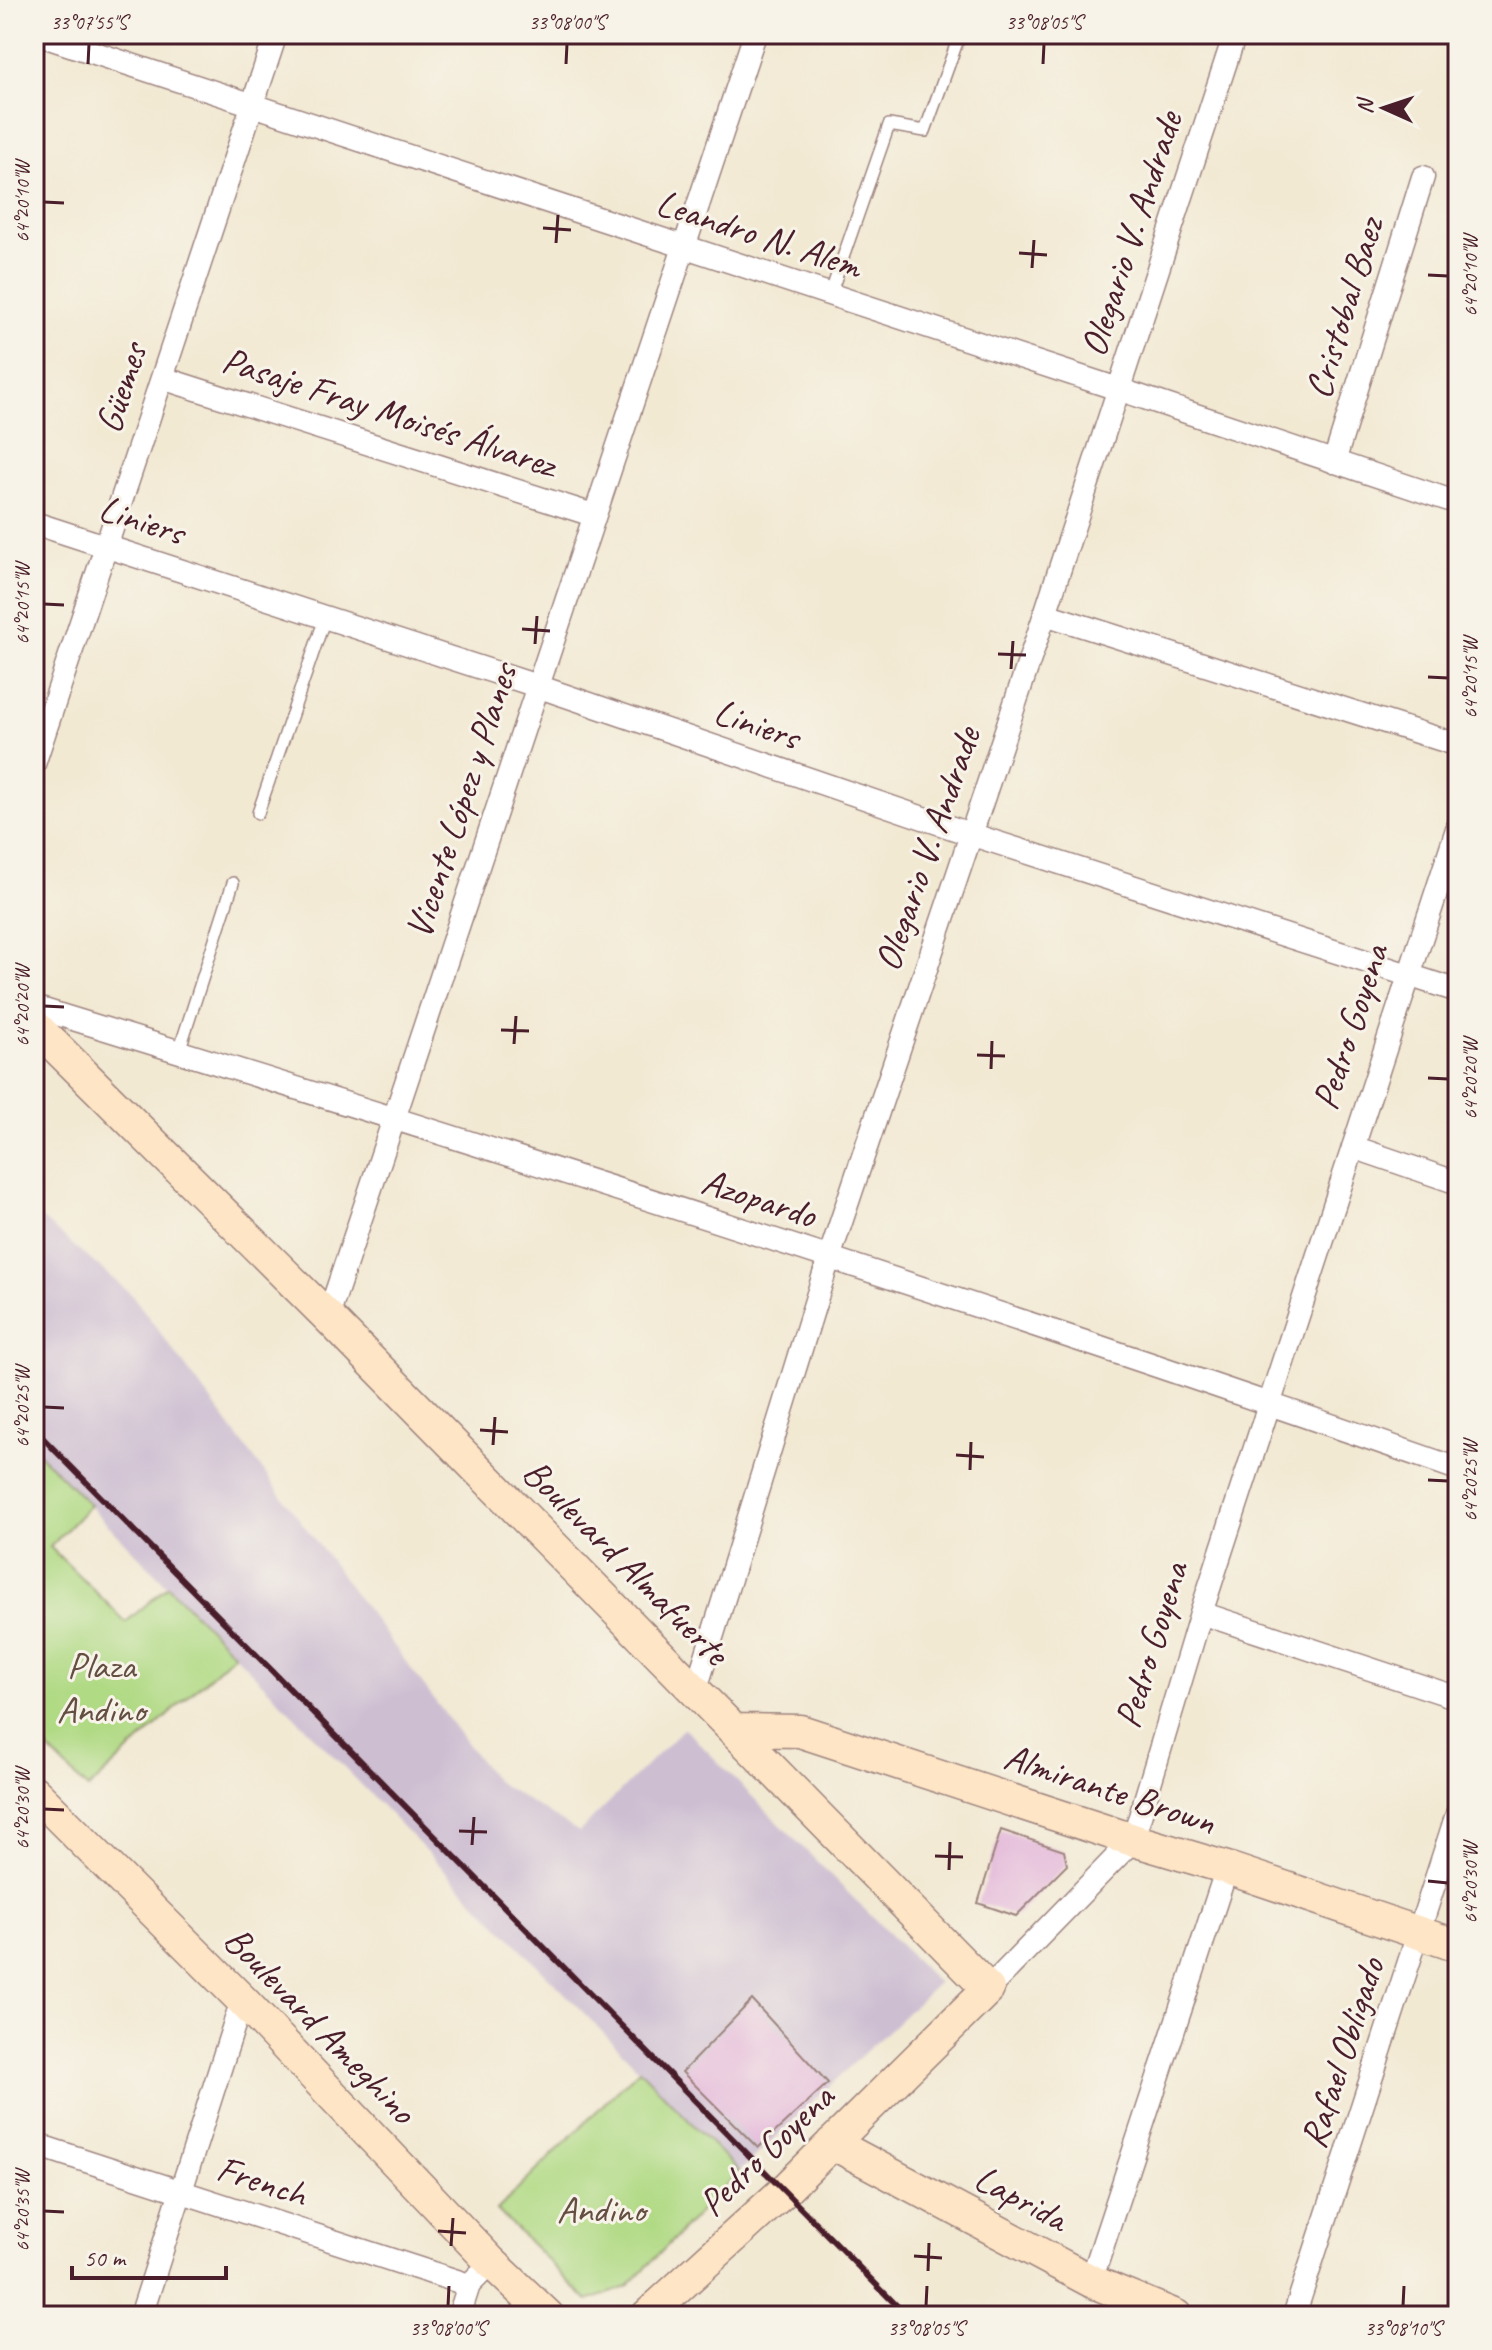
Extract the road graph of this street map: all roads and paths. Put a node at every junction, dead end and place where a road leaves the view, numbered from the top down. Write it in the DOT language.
graph roads {
  1 [pos="37,34"];
  2 [pos="276,34"];
  3 [pos="755,34"];
  4 [pos="960,34"];
  5 [pos="1235,34"];
  6 [pos="252,105"];
  7 [pos="1423,177"];
  8 [pos="683,248"];
  9 [pos="830,296"];
  10 [pos="162,378"];
  11 [pos="1118,389"];
  12 [pos="1334,462"];
  13 [pos="1458,503"];
  14 [pos="593,515"];
  15 [pos="34,523"];
  16 [pos="106,547"];
  17 [pos="1045,614"];
  18 [pos="325,618"];
  19 [pos="537,686"];
  20 [pos="1458,745"];
  21 [pos="34,764"];
  22 [pos="258,813"];
  23 [pos="1458,826"];
  24 [pos="970,834"];
  25 [pos="233,883"];
  26 [pos="1409,976"];
  27 [pos="1458,991"];
  28 [pos="34,1007"];
  29 [pos="34,1025"];
  30 [pos="179,1051"];
  31 [pos="395,1118"];
  32 [pos="1353,1147"];
  33 [pos="1458,1183"];
  34 [pos="829,1258"];
  35 [pos="328,1317"];
  36 [pos="1270,1404"];
  37 [pos="1458,1469"];
  38 [pos="1201,1613"];
  39 [pos="696,1689"];
  40 [pos="1458,1698"];
  41 [pos="734,1730"];
  42 [pos="34,1792"];
  43 [pos="1458,1811"];
  44 [pos="1133,1840"];
  45 [pos="1227,1868"];
  46 [pos="1418,1933"];
  47 [pos="1458,1946"];
  48 [pos="988,1989"];
  49 [pos="242,2000"];
  50 [pos="832,2143"];
  51 [pos="34,2144"];
  52 [pos="181,2193"];
  53 [pos="491,2262"];
  54 [pos="1091,2281"];
  55 [pos="469,2285"];
  56 [pos="141,2316"];
  57 [pos="459,2316"];
  58 [pos="548,2316"];
  59 [pos="647,2316"];
  60 [pos="1176,2316"];
  61 [pos="1294,2316"];
  1 -- 6 [label="street, Leandro N. Alem"];
  2 -- 6 [label="street, Güemes"];
  3 -- 8 [label="street, Vicente López y Planes"];
  4 -- 9 [label="lane"];
  5 -- 11 [label="street, Olegario V. Andrade"];
  6 -- 8 [label="street, Leandro N. Alem"];
  6 -- 10 [label="street, Güemes"];
  7 -- 12 [label="street, Cristobal Baez"];
  8 -- 9 [label="street, Leandro N. Alem"];
  8 -- 14 [label="street, Vicente López y Planes"];
  9 -- 11 [label="street, Leandro N. Alem"];
  10 -- 14 [label="street, Pasaje Fray Moisés Álvarez"];
  10 -- 16 [label="street, Güemes"];
  11 -- 12 [label="street, Leandro N. Alem"];
  11 -- 17 [label="street, Olegario V. Andrade"];
  12 -- 13 [label="street, Leandro N. Alem"];
  14 -- 19 [label="street, Vicente López y Planes"];
  15 -- 16 [label="street, Liniers"];
  16 -- 18 [label="street, Liniers"];
  16 -- 21 [label="street, Güemes"];
  17 -- 20 [label="street"];
  17 -- 24 [label="street, Olegario V. Andrade"];
  18 -- 19 [label="street, Liniers"];
  18 -- 22 [label="lane"];
  19 -- 24 [label="street, Liniers"];
  19 -- 31 [label="street, Vicente López y Planes"];
  23 -- 26 [label="street, Pedro Goyena"];
  24 -- 26 [label="street, Liniers"];
  24 -- 34 [label="street, Olegario V. Andrade"];
  25 -- 30 [label="lane"];
  26 -- 27 [label="street, Liniers"];
  26 -- 32 [label="street, Pedro Goyena"];
  28 -- 30 [label="street, Azopardo"];
  29 -- 35 [label="main road, Boulevard Almafuerte"];
  30 -- 31 [label="street, Azopardo"];
  31 -- 34 [label="street, Azopardo"];
  31 -- 35 [label="street, Vicente López y Planes"];
  32 -- 33 [label="street"];
  32 -- 36 [label="street, Pedro Goyena"];
  34 -- 36 [label="street, Azopardo"];
  34 -- 39 [label="street, Olegario V. Andrade"];
  35 -- 39 [label="main road, Boulevard Almafuerte"];
  36 -- 37 [label="street, Azopardo"];
  36 -- 38 [label="street, Pedro Goyena"];
  38 -- 40 [label="street"];
  38 -- 44 [label="street, Pedro Goyena"];
  39 -- 41 [label="main road, Boulevard Almafuerte"];
  41 -- 44 [label="main road, Almirante Brown"];
  41 -- 48 [label="main road, Boulevard Almafuerte"];
  42 -- 49 [label="main road, Boulevard Ameghino"];
  43 -- 46 [label="street, Rafael Obligado"];
  44 -- 45 [label="main road, Almirante Brown"];
  44 -- 48 [label="street, Pedro Goyena"];
  45 -- 46 [label="main road, Almirante Brown"];
  45 -- 54 [label="street"];
  46 -- 47 [label="main road, Almirante Brown"];
  46 -- 61 [label="street, Rafael Obligado"];
  48 -- 50 [label="main road, Pedro Goyena"];
  49 -- 52 [label="street"];
  49 -- 53 [label="main road, Boulevard Ameghino"];
  50 -- 54 [label="main road, Laprida"];
  50 -- 59 [label="main road, Pedro Goyena"];
  51 -- 52 [label="street, French"];
  52 -- 55 [label="street, French"];
  52 -- 56 [label="street"];
  53 -- 55 [label="street"];
  53 -- 58 [label="main road, Boulevard Ameghino"];
  54 -- 60 [label="main road, Laprida"];
  55 -- 57 [label="street"];
}
